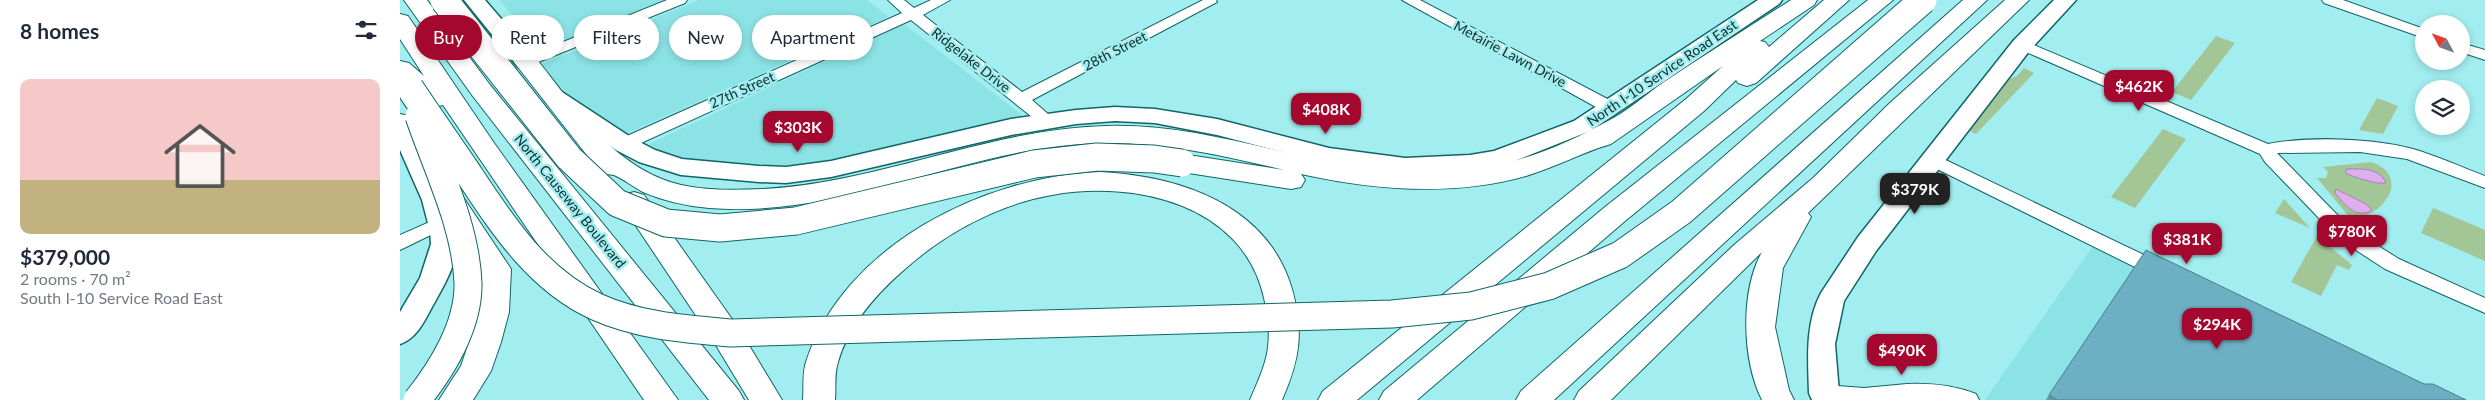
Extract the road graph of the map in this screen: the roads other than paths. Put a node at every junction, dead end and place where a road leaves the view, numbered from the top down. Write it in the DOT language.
graph roads {
  1 [pos="474,0"];
  2 [pos="680,0"];
  3 [pos="894,0"];
  4 [pos="943,0"];
  5 [pos="1409,0"];
  6 [pos="1772,0"];
  7 [pos="1807,0"];
  8 [pos="1838,0"];
  9 [pos="1882,0"];
  10 [pos="1922,0"];
  11 [pos="1976,0"];
  12 [pos="2018,0"];
  13 [pos="2066,0"];
  14 [pos="2329,0"];
  15 [pos="1210,2"];
  16 [pos="417,11"];
  17 [pos="912,14"];
  18 [pos="2415,31"];
  19 [pos="2022,45"];
  20 [pos="2470,50"];
  21 [pos="2485,55"];
  22 [pos="526,62"];
  23 [pos="403,76"];
  24 [pos="1021,100"];
  25 [pos="1614,117"];
  26 [pos="1048,121"];
  27 [pos="400,124"];
  28 [pos="611,148"];
  29 [pos="485,149"];
  30 [pos="2267,150"];
  31 [pos="1933,160"];
  32 [pos="2485,182"];
  33 [pos="1823,185"];
  34 [pos="1615,214"];
  35 [pos="441,223"];
  36 [pos="400,243"];
  37 [pos="2172,276"];
  38 [pos="2485,306"];
  39 [pos="400,333"];
  40 [pos="654,389"];
  41 [pos="1825,396"];
  42 [pos="417,400"];
  43 [pos="455,400"];
  44 [pos="728,400"];
  45 [pos="766,400"];
  46 [pos="819,400"];
  47 [pos="1266,400"];
  48 [pos="1334,400"];
  49 [pos="1395,400"];
  50 [pos="1532,400"];
  51 [pos="1590,400"];
  52 [pos="1778,400"];
  53 [pos="1969,400"];
  1 -- 22 [label="street"];
  2 -- 22 [label="street"];
  3 -- 17 [label="street, Ridgelake Drive"];
  4 -- 17 [label="street, 27th Street"];
  5 -- 25 [label="street, Metairie Lawn Drive"];
  6 -- 25 [label="street, North I-10 Service Road East"];
  7 -- 25 [label="highway"];
  7 -- 48 [label="highway"];
  8 -- 34 [label="highway"];
  9 -- 34 [label="highway"];
  10 -- 23 [label="highway, bridge"];
  11 -- 50 [label="highway"];
  12 -- 33 [label="highway"];
  13 -- 19 [label="street"];
  14 -- 18 [label="street"];
  15 -- 24 [label="street, 28th Street"];
  16 -- 25 [label="highway, bridge"];
  16 -- 29 [label="highway"];
  16 -- 44 [label="highway, North Causeway Boulevard"];
  17 -- 24 [label="street, Ridgelake Drive"];
  17 -- 28 [label="street, 27th Street"];
  19 -- 30 [label="street"];
  19 -- 31 [label="street"];
  20 -- 21 [label="street"];
  22 -- 28 [label="highway"];
  23 -- 29 [label="highway"];
  23 -- 42 [label="highway, bridge"];
  24 -- 26 [label="street, Ridgelake Drive"];
  25 -- 26 [label="street, North I-10 Service Road East"];
  25 -- 28 [label="highway"];
  26 -- 28 [label="street, North I-10 Service Road East"];
  27 -- 35 [label="street"];
  27 -- 43 [label="highway"];
  28 -- 45 [label="highway"];
  29 -- 40 [label="highway"];
  30 -- 32 [label="street"];
  30 -- 38 [label="street"];
  31 -- 37 [label="street"];
  31 -- 41 [label="street"];
  33 -- 51 [label="highway"];
  33 -- 52 [label="highway"];
  34 -- 49 [label="highway"];
  35 -- 36 [label="street"];
  35 -- 39 [label="street"];
  41 -- 53 [label="street"];
  46 -- 47 [label="highway"];
}
